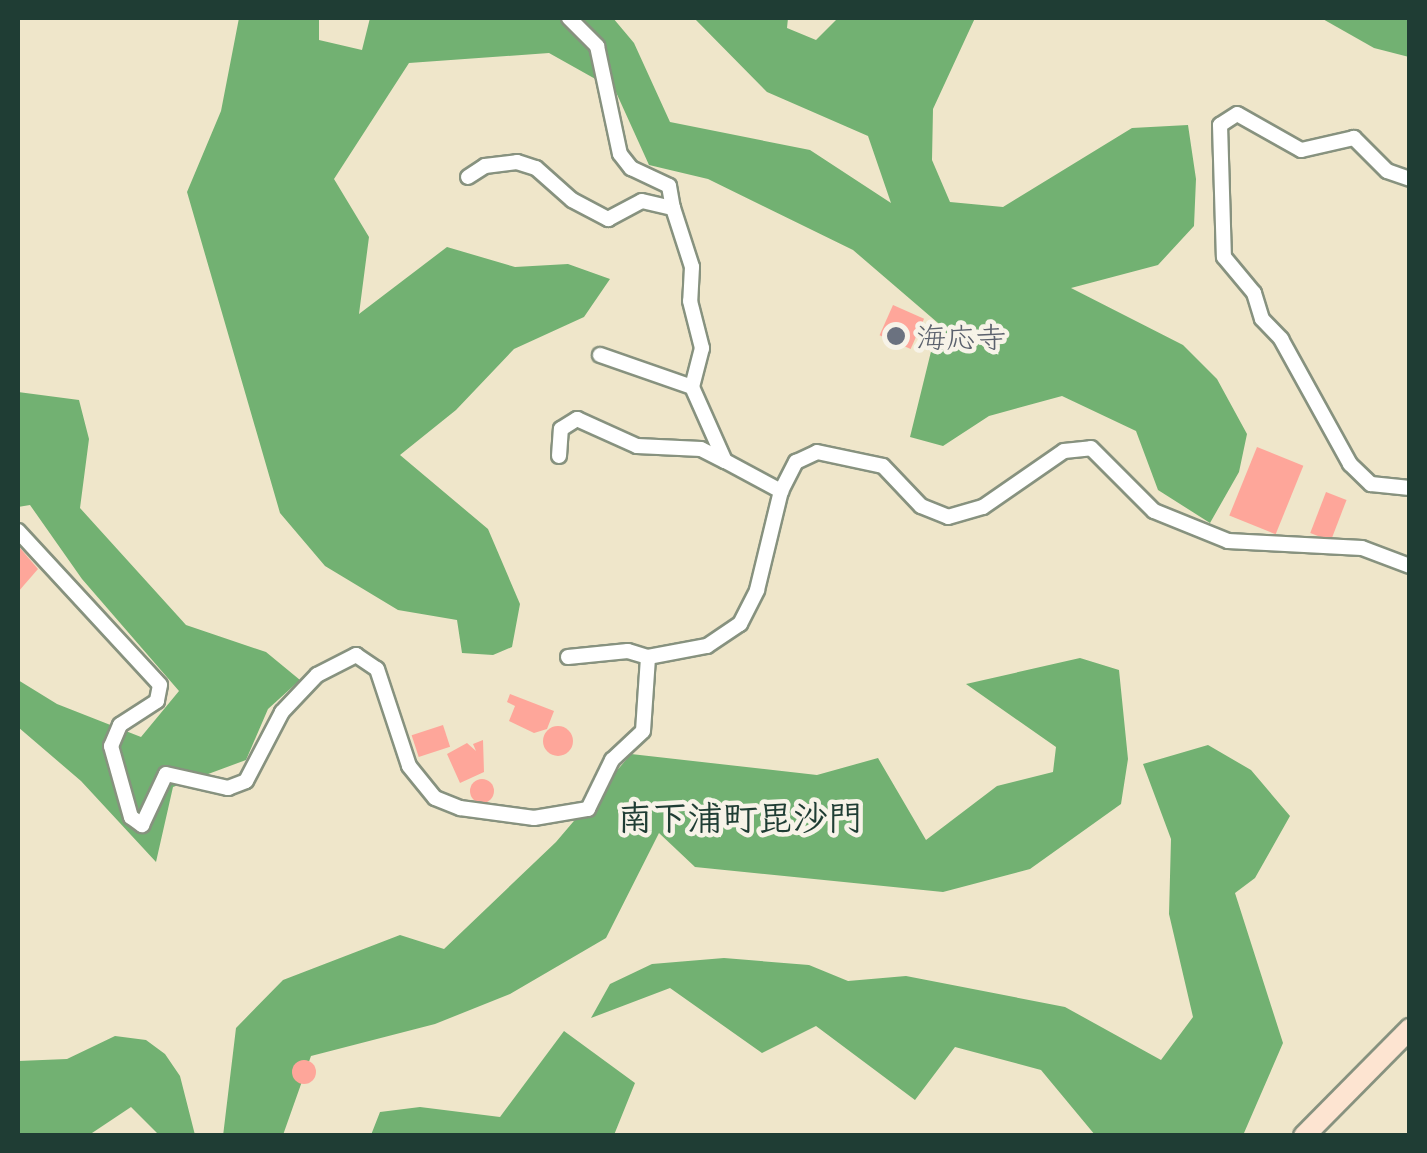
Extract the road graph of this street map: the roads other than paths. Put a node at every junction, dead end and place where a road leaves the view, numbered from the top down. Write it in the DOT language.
graph roads {
  1 [pos="569,18"];
  2 [pos="468,177"];
  3 [pos="1410,180"];
  4 [pos="673,208"];
  5 [pos="600,355"];
  6 [pos="692,387"];
  7 [pos="559,456"];
  8 [pos="726,460"];
  9 [pos="1410,488"];
  10 [pos="781,491"];
  11 [pos="18,531"];
  12 [pos="1410,566"];
  13 [pos="568,657"];
  14 [pos="648,658"];
  15 [pos="1410,1029"];
  16 [pos="1304,1136"];
  1 -- 4 [label="street"];
  2 -- 4 [label="street"];
  3 -- 9 [label="street"];
  4 -- 6 [label="street"];
  5 -- 6 [label="street"];
  6 -- 8 [label="street"];
  7 -- 8 [label="street"];
  8 -- 10 [label="street"];
  10 -- 12 [label="street"];
  10 -- 14 [label="street"];
  11 -- 14 [label="street"];
  13 -- 14 [label="street"];
  15 -- 16 [label="street"];
}
